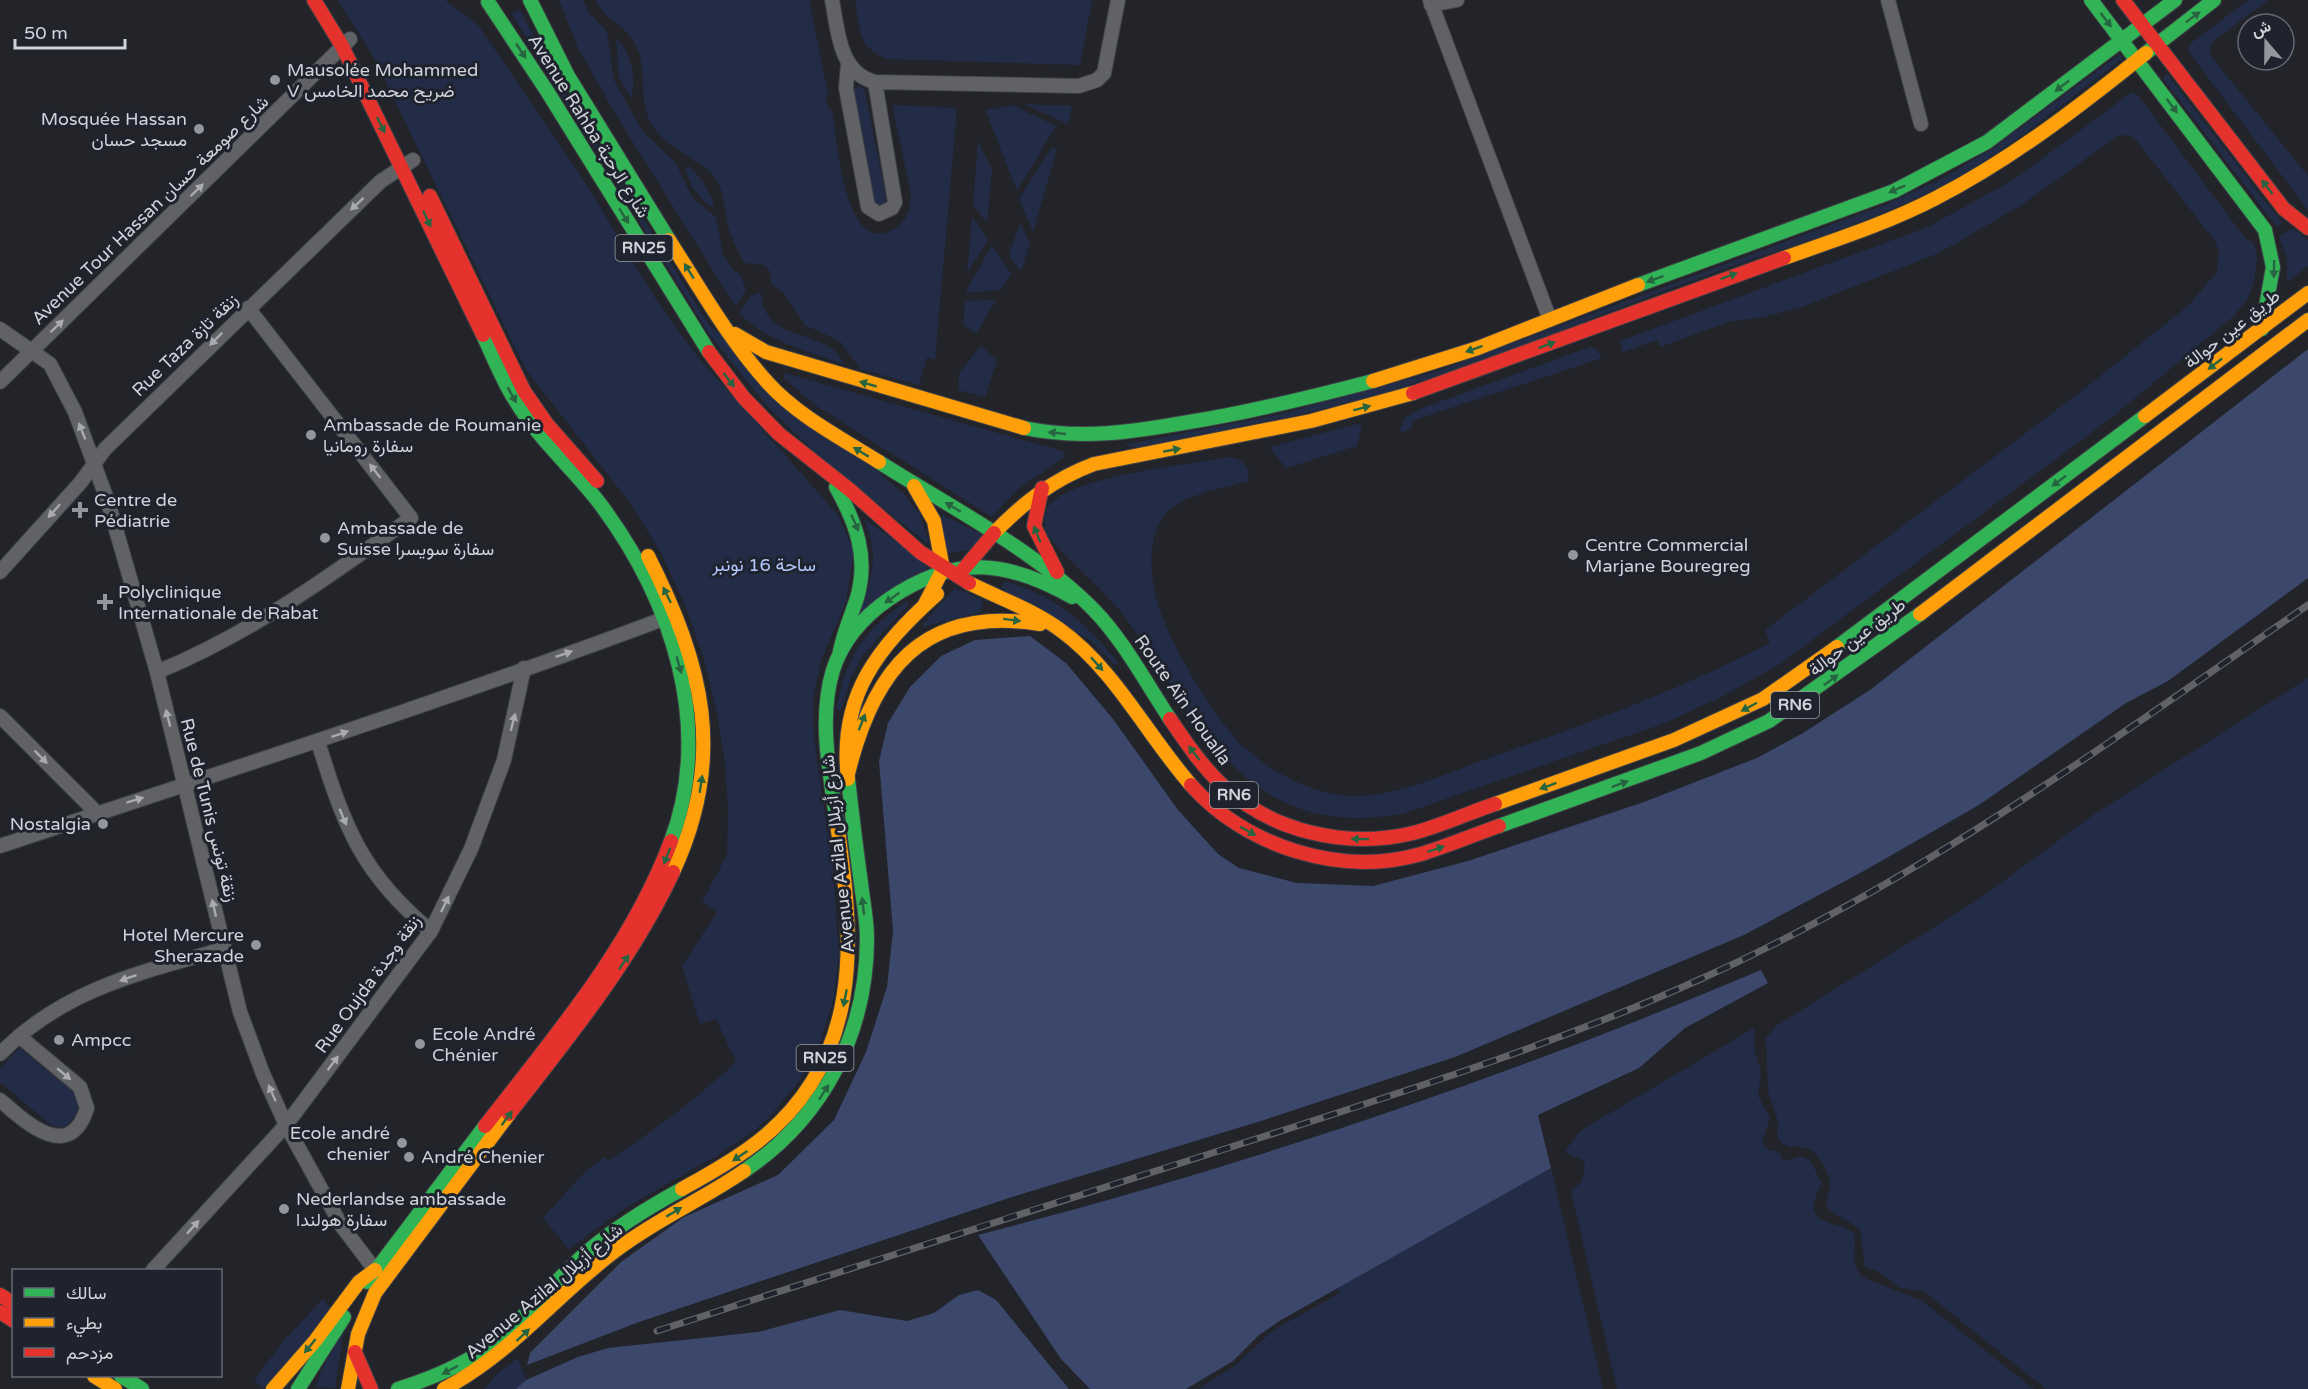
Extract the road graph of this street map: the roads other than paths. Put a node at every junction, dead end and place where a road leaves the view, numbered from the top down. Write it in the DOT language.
graph roads {
  1 [pos="314,0"];
  2 [pos="327,0"];
  3 [pos="530,0"];
  4 [pos="832,0"];
  5 [pos="1118,0"];
  6 [pos="1457,0"];
  7 [pos="1888,0"];
  8 [pos="2091,0"];
  9 [pos="2123,0"];
  10 [pos="2175,0"];
  11 [pos="2214,0"];
  12 [pos="490,1"];
  13 [pos="1430,2"];
  14 [pos="2142,25"];
  15 [pos="2122,40"];
  16 [pos="346,42"];
  17 [pos="2157,44"];
  18 [pos="2137,60"];
  19 [pos="848,64"];
  20 [pos="875,82"];
  21 [pos="1921,124"];
  22 [pos="407,163"];
  23 [pos="2308,228"];
  24 [pos="2308,293"];
  25 [pos="248,308"];
  26 [pos="1550,320"];
  27 [pos="2308,320"];
  28 [pos="720,321"];
  29 [pos="2262,328"];
  30 [pos="0,329"];
  31 [pos="31,351"];
  32 [pos="0,381"];
  33 [pos="95,462"];
  34 [pos="827,472"];
  35 [pos="911,482"];
  36 [pos="1042,488"];
  37 [pos="994,533"];
  38 [pos="968,565"];
  39 [pos="943,569"];
  40 [pos="0,572"];
  41 [pos="957,577"];
  42 [pos="1059,577"];
  43 [pos="925,604"];
  44 [pos="663,618"];
  45 [pos="1105,624"];
  46 [pos="1054,625"];
  47 [pos="840,651"];
  48 [pos="524,668"];
  49 [pos="157,672"];
  50 [pos="0,716"];
  51 [pos="318,742"];
  52 [pos="847,778"];
  53 [pos="185,786"];
  54 [pos="96,812"];
  55 [pos="1438,825"];
  56 [pos="0,846"];
  57 [pos="431,931"];
  58 [pos="224,949"];
  59 [pos="19,1036"];
  60 [pos="0,1054"];
  61 [pos="0,1100"];
  62 [pos="286,1125"];
  63 [pos="154,1269"];
  64 [pos="379,1276"];
  65 [pos="8,1300"];
  66 [pos="4,1316"];
  67 [pos="354,1352"];
  68 [pos="478,1372"];
  69 [pos="96,1377"];
  70 [pos="123,1377"];
  71 [pos="115,1389"];
  72 [pos="142,1389"];
  73 [pos="273,1389"];
  74 [pos="298,1389"];
  75 [pos="348,1389"];
  76 [pos="371,1389"];
  77 [pos="398,1389"];
  78 [pos="444,1389"];
  79 [pos="467,1389"];
  1 -- 16 [label="main road"];
  2 -- 16 [label="main road"];
  28 -- 3 [label="main road, Avenue Rahba شارع الرحبة / RN25, one-way"];
  4 -- 19 [label="street"];
  5 -- 20 [label="street"];
  6 -- 13 [label="street"];
  7 -- 21 [label="street"];
  8 -- 15 [label="main road, one-way"];
  9 -- 14 [label="main road"];
  10 -- 14 [label="main road"];
  17 -- 11 [label="main road, Avenue Azilal شارع أزيلال, one-way"];
  12 -- 34 [label="main road, Avenue Rahba شارع الرحبة / RN25, one-way"];
  13 -- 26 [label="street"];
  14 -- 15 [label="main road"];
  14 -- 17 [label="main road"];
  15 -- 18 [label="main road"];
  15 -- 26 [label="main road, one-way"];
  16 -- 22 [label="main road"];
  31 -- 16 [label="street, Avenue Tour Hassan شارع صومعة حسان, one-way"];
  17 -- 18 [label="main road, Avenue Azilal شارع أزيلال"];
  23 -- 17 [label="main road, one-way"];
  18 -- 29 [label="main road, one-way"];
  36 -- 18 [label="main road, Avenue Azilal شارع أزيلال, one-way"];
  19 -- 20 [label="street"];
  19 -- 20 [label="street"];
  22 -- 25 [label="street, Rue Taza زنقة تازة, one-way"];
  22 -- 44 [label="main road, one-way"];
  64 -- 22 [label="main road, one-way"];
  24 -- 29 [label="main road, طريق عين حوالة / RN6"];
  25 -- 33 [label="street, Rue Taza زنقة تازة, one-way"];
  49 -- 25 [label="street, one-way"];
  26 -- 28 [label="main road, one-way"];
  46 -- 27 [label="main road, طريق عين حوالة / RN6, one-way"];
  35 -- 28 [label="main road, Avenue Rahba شارع الرحبة / RN25, one-way"];
  29 -- 55 [label="main road, طريق عين حوالة / RN6, one-way"];
  30 -- 31 [label="street, Rue de Tunis زنقة تونس"];
  31 -- 32 [label="street, Avenue Tour Hassan شارع صومعة حسان"];
  33 -- 31 [label="street, Rue de Tunis زنقة تونس, one-way"];
  33 -- 40 [label="street, Rue Taza زنقة تازة, one-way"];
  33 -- 49 [label="street, Rue de Tunis زنقة تونس"];
  34 -- 39 [label="main road, Avenue Rahba شارع الرحبة / RN25"];
  34 -- 47 [label="main road, RN25, one-way"];
  37 -- 35 [label="main road, Avenue Rahba شارع الرحبة / RN25, one-way"];
  35 -- 39 [label="main road, RN25"];
  36 -- 37 [label="main road, Avenue Azilal شارع أزيلال"];
  42 -- 36 [label="main road, one-way"];
  37 -- 38 [label="main road, Avenue Azilal شارع أزيلال / RN25"];
  37 -- 42 [label="main road, Route Aïn Houalla / RN6"];
  38 -- 39 [label="main road, Avenue Azilal شارع أزيلال"];
  38 -- 41 [label="main road, Avenue Azilal شارع أزيلال / RN25"];
  38 -- 45 [label="main road, Avenue Azilal شارع أزيلال"];
  39 -- 41 [label="main road, Avenue Rahba شارع الرحبة / RN25"];
  39 -- 43 [label="main road, RN25"];
  39 -- 47 [label="main road, Avenue Azilal شارع أزيلال / RN25, one-way"];
  41 -- 43 [label="main road, Avenue Azilal شارع أزيلال / RN25"];
  41 -- 46 [label="main road, RN6"];
  42 -- 45 [label="main road, Route Aïn Houalla / RN6"];
  43 -- 52 [label="main road, Avenue Azilal شارع أزيلال / RN25"];
  48 -- 44 [label="street, one-way"];
  44 -- 64 [label="main road, one-way"];
  55 -- 45 [label="main road, Route Aïn Houalla / RN6, one-way"];
  52 -- 46 [label="main road, one-way"];
  47 -- 77 [label="main road, Avenue Azilal شارع أزيلال / RN25, one-way"];
  51 -- 48 [label="street, one-way"];
  57 -- 48 [label="street, Rue Oujda زنقة وجدة, one-way"];
  53 -- 49 [label="street, Rue de Tunis زنقة تونس, one-way"];
  50 -- 54 [label="street, one-way"];
  51 -- 53 [label="street"];
  51 -- 57 [label="street, one-way"];
  68 -- 52 [label="main road, Avenue Azilal شارع أزيلال / RN25, one-way"];
  54 -- 53 [label="street, one-way"];
  58 -- 53 [label="street, Rue de Tunis زنقة تونس, one-way"];
  54 -- 56 [label="street"];
  62 -- 57 [label="street, Rue Oujda زنقة وجدة, one-way"];
  58 -- 59 [label="street, one-way"];
  62 -- 58 [label="street, Rue de Tunis زنقة تونس, one-way"];
  59 -- 60 [label="street"];
  59 -- 61 [label="street, one-way"];
  63 -- 62 [label="street, Rue Oujda زنقة وجدة, one-way"];
  62 -- 64 [label="street, Rue de Tunis زنقة تونس"];
  64 -- 67 [label="main road"];
  64 -- 73 [label="main road, one-way"];
  64 -- 74 [label="main road"];
  65 -- 66 [label="street"];
  67 -- 75 [label="main road"];
  67 -- 76 [label="main road"];
  68 -- 78 [label="main road, Avenue Azilal شارع أزيلال / RN25"];
  68 -- 79 [label="main road, RN25"];
  69 -- 71 [label="main road"];
  70 -- 72 [label="main road"];
}
